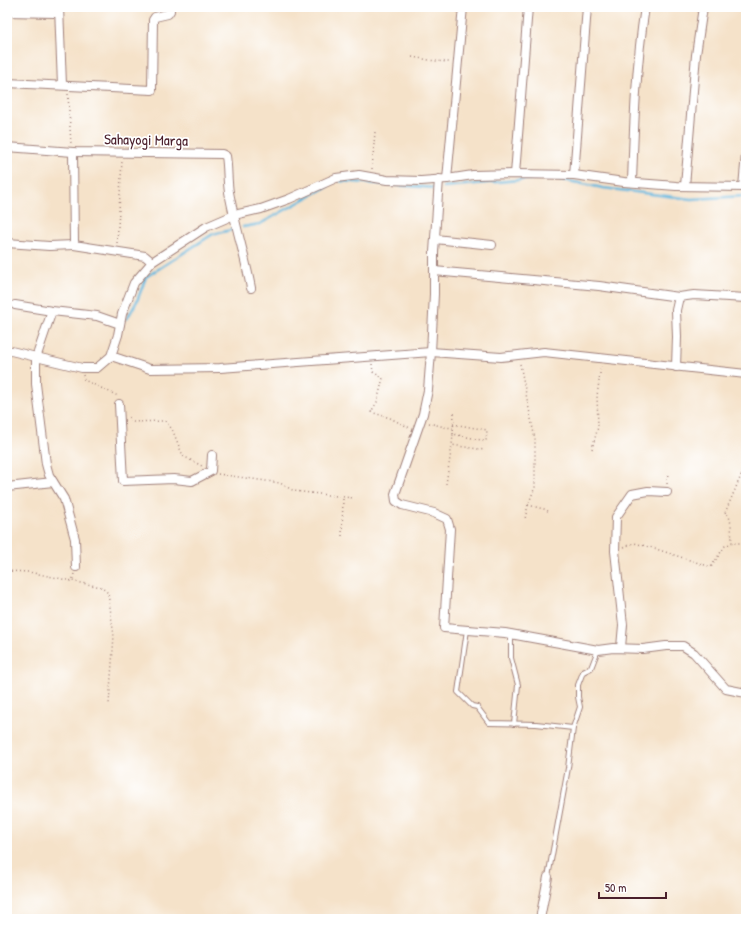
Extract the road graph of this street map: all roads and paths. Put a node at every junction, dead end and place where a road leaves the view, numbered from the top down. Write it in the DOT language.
graph roads {
  1 [pos="170,7"];
  2 [pos="463,7"];
  3 [pos="528,7"];
  4 [pos="587,7"];
  5 [pos="645,7"];
  6 [pos="702,7"];
  7 [pos="59,10"];
  8 [pos="7,12"];
  9 [pos="412,57"];
  10 [pos="457,62"];
  11 [pos="7,83"];
  12 [pos="65,85"];
  13 [pos="376,132"];
  14 [pos="7,147"];
  15 [pos="72,152"];
  16 [pos="122,154"];
  17 [pos="746,154"];
  18 [pos="515,174"];
  19 [pos="574,176"];
  20 [pos="372,177"];
  21 [pos="443,179"];
  22 [pos="632,182"];
  23 [pos="685,186"];
  24 [pos="745,187"];
  25 [pos="234,215"];
  26 [pos="435,239"];
  27 [pos="7,243"];
  28 [pos="74,244"];
  29 [pos="492,245"];
  30 [pos="116,251"];
  31 [pos="152,262"];
  32 [pos="434,271"];
  33 [pos="251,288"];
  34 [pos="680,297"];
  35 [pos="746,298"];
  36 [pos="15,305"];
  37 [pos="52,311"];
  38 [pos="120,324"];
  39 [pos="7,350"];
  40 [pos="431,352"];
  41 [pos="518,354"];
  42 [pos="111,356"];
  43 [pos="372,356"];
  44 [pos="36,358"];
  45 [pos="602,358"];
  46 [pos="676,367"];
  47 [pos="82,368"];
  48 [pos="746,374"];
  49 [pos="119,404"];
  50 [pos="128,411"];
  51 [pos="454,413"];
  52 [pos="421,420"];
  53 [pos="454,424"];
  54 [pos="453,428"];
  55 [pos="417,432"];
  56 [pos="453,434"];
  57 [pos="452,445"];
  58 [pos="592,449"];
  59 [pos="484,450"];
  60 [pos="212,455"];
  61 [pos="746,464"];
  62 [pos="211,471"];
  63 [pos="668,472"];
  64 [pos="53,482"];
  65 [pos="446,484"];
  66 [pos="7,487"];
  67 [pos="667,492"];
  68 [pos="343,497"];
  69 [pos="353,498"];
  70 [pos="528,505"];
  71 [pos="550,512"];
  72 [pos="525,519"];
  73 [pos="342,536"];
  74 [pos="732,543"];
  75 [pos="746,543"];
  76 [pos="615,551"];
  77 [pos="76,567"];
  78 [pos="7,571"];
  79 [pos="72,581"];
  80 [pos="467,630"];
  81 [pos="511,634"];
  82 [pos="621,647"];
  83 [pos="598,650"];
  84 [pos="746,693"];
  85 [pos="108,704"];
  86 [pos="514,724"];
  87 [pos="573,728"];
  88 [pos="548,877"];
  89 [pos="540,919"];
  1 -- 12 [label="street"];
  2 -- 10 [label="street"];
  3 -- 18 [label="street"];
  4 -- 19 [label="street"];
  5 -- 22 [label="street"];
  6 -- 23 [label="street"];
  7 -- 8 [label="street"];
  7 -- 12 [label="street"];
  9 -- 10 [label="path"];
  10 -- 21 [label="street"];
  11 -- 12 [label="street"];
  12 -- 15 [label="path"];
  13 -- 20 [label="path"];
  14 -- 15 [label="street, Sahayogi Marga"];
  15 -- 16 [label="street, Sahayogi Marga"];
  15 -- 28 [label="street"];
  16 -- 25 [label="street, Sahayogi Marga"];
  16 -- 30 [label="path"];
  17 -- 24 [label="street"];
  18 -- 19 [label="street"];
  18 -- 21 [label="street"];
  19 -- 22 [label="street"];
  20 -- 21 [label="street"];
  20 -- 25 [label="street"];
  21 -- 26 [label="street"];
  22 -- 23 [label="street"];
  23 -- 24 [label="street"];
  25 -- 31 [label="street"];
  25 -- 33 [label="street"];
  26 -- 29 [label="street"];
  26 -- 32 [label="street"];
  27 -- 28 [label="street"];
  28 -- 30 [label="street"];
  30 -- 31 [label="street"];
  31 -- 38 [label="street"];
  32 -- 34 [label="street"];
  32 -- 40 [label="street"];
  34 -- 35 [label="street"];
  34 -- 46 [label="street"];
  36 -- 37 [label="street"];
  37 -- 38 [label="street"];
  37 -- 44 [label="street"];
  38 -- 42 [label="street"];
  39 -- 44 [label="street"];
  40 -- 41 [label="street"];
  40 -- 43 [label="street"];
  40 -- 52 [label="street"];
  41 -- 45 [label="street"];
  41 -- 70 [label="path"];
  42 -- 43 [label="street"];
  42 -- 47 [label="street"];
  43 -- 55 [label="path"];
  44 -- 47 [label="street"];
  44 -- 64 [label="street"];
  45 -- 46 [label="street"];
  45 -- 58 [label="path"];
  46 -- 48 [label="street"];
  47 -- 49 [label="path"];
  49 -- 62 [label="street"];
  50 -- 62 [label="path"];
  51 -- 53 [label="path"];
  52 -- 54 [label="path"];
  52 -- 55 [label="street"];
  53 -- 54 [label="path"];
  53 -- 56 [label="path"];
  54 -- 56 [label="path"];
  55 -- 80 [label="street"];
  56 -- 57 [label="path"];
  57 -- 59 [label="path"];
  57 -- 65 [label="path"];
  60 -- 62 [label="street"];
  61 -- 74 [label="path"];
  62 -- 68 [label="path"];
  63 -- 67 [label="path"];
  64 -- 66 [label="street"];
  64 -- 77 [label="street"];
  67 -- 76 [label="street"];
  68 -- 69 [label="path"];
  68 -- 73 [label="path"];
  70 -- 71 [label="path"];
  70 -- 72 [label="path"];
  74 -- 75 [label="path"];
  74 -- 76 [label="path"];
  76 -- 82 [label="street"];
  77 -- 79 [label="path"];
  78 -- 79 [label="path"];
  79 -- 85 [label="path"];
  80 -- 81 [label="street"];
  80 -- 86 [label="lane"];
  81 -- 83 [label="street"];
  81 -- 86 [label="lane"];
  82 -- 83 [label="street"];
  82 -- 84 [label="street"];
  83 -- 87 [label="lane"];
  86 -- 87 [label="lane"];
  87 -- 88 [label="lane"];
  88 -- 89 [label="street"];
}
